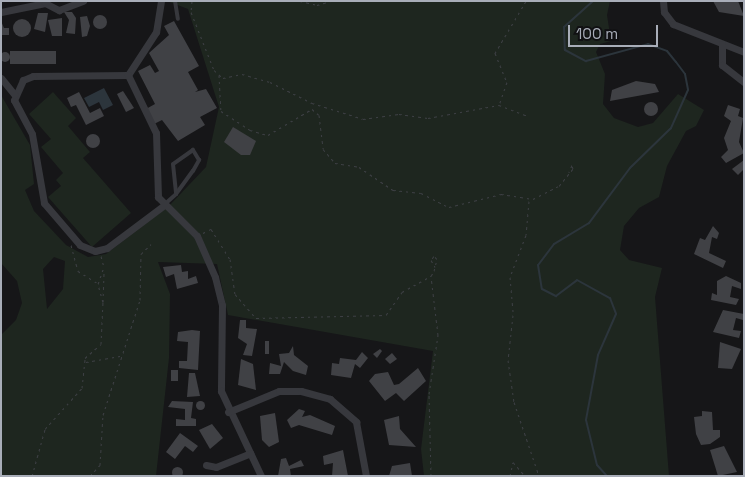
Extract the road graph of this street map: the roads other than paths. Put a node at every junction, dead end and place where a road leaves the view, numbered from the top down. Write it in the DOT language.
graph roads {
  1 [pos="84,1"];
  2 [pos="161,1"];
  3 [pos="175,1"];
  4 [pos="663,1"];
  5 [pos="66,2"];
  6 [pos="53,3"];
  7 [pos="1,12"];
  8 [pos="178,19"];
  9 [pos="722,44"];
  10 [pos="744,52"];
  11 [pos="128,75"];
  12 [pos="1,78"];
  13 [pos="744,82"];
  14 [pos="14,94"];
  15 [pos="176,194"];
  16 [pos="163,206"];
  17 [pos="228,412"];
  18 [pos="250,453"];
  19 [pos="206,465"];
  20 [pos="260,476"];
  21 [pos="366,476"];
  1 -- 5 [label="street"];
  2 -- 11 [label="street"];
  3 -- 8 [label="lane"];
  4 -- 9 [label="street"];
  5 -- 6 [label="street"];
  6 -- 7 [label="street"];
  9 -- 10 [label="street"];
  9 -- 13 [label="street"];
  11 -- 14 [label="street"];
  11 -- 16 [label="street"];
  12 -- 14 [label="street"];
  14 -- 16 [label="street"];
  15 -- 15 [label="lane"];
  15 -- 16 [label="lane"];
  16 -- 17 [label="street"];
  17 -- 18 [label="street"];
  17 -- 21 [label="street"];
  18 -- 19 [label="street"];
  18 -- 20 [label="street"];
}
